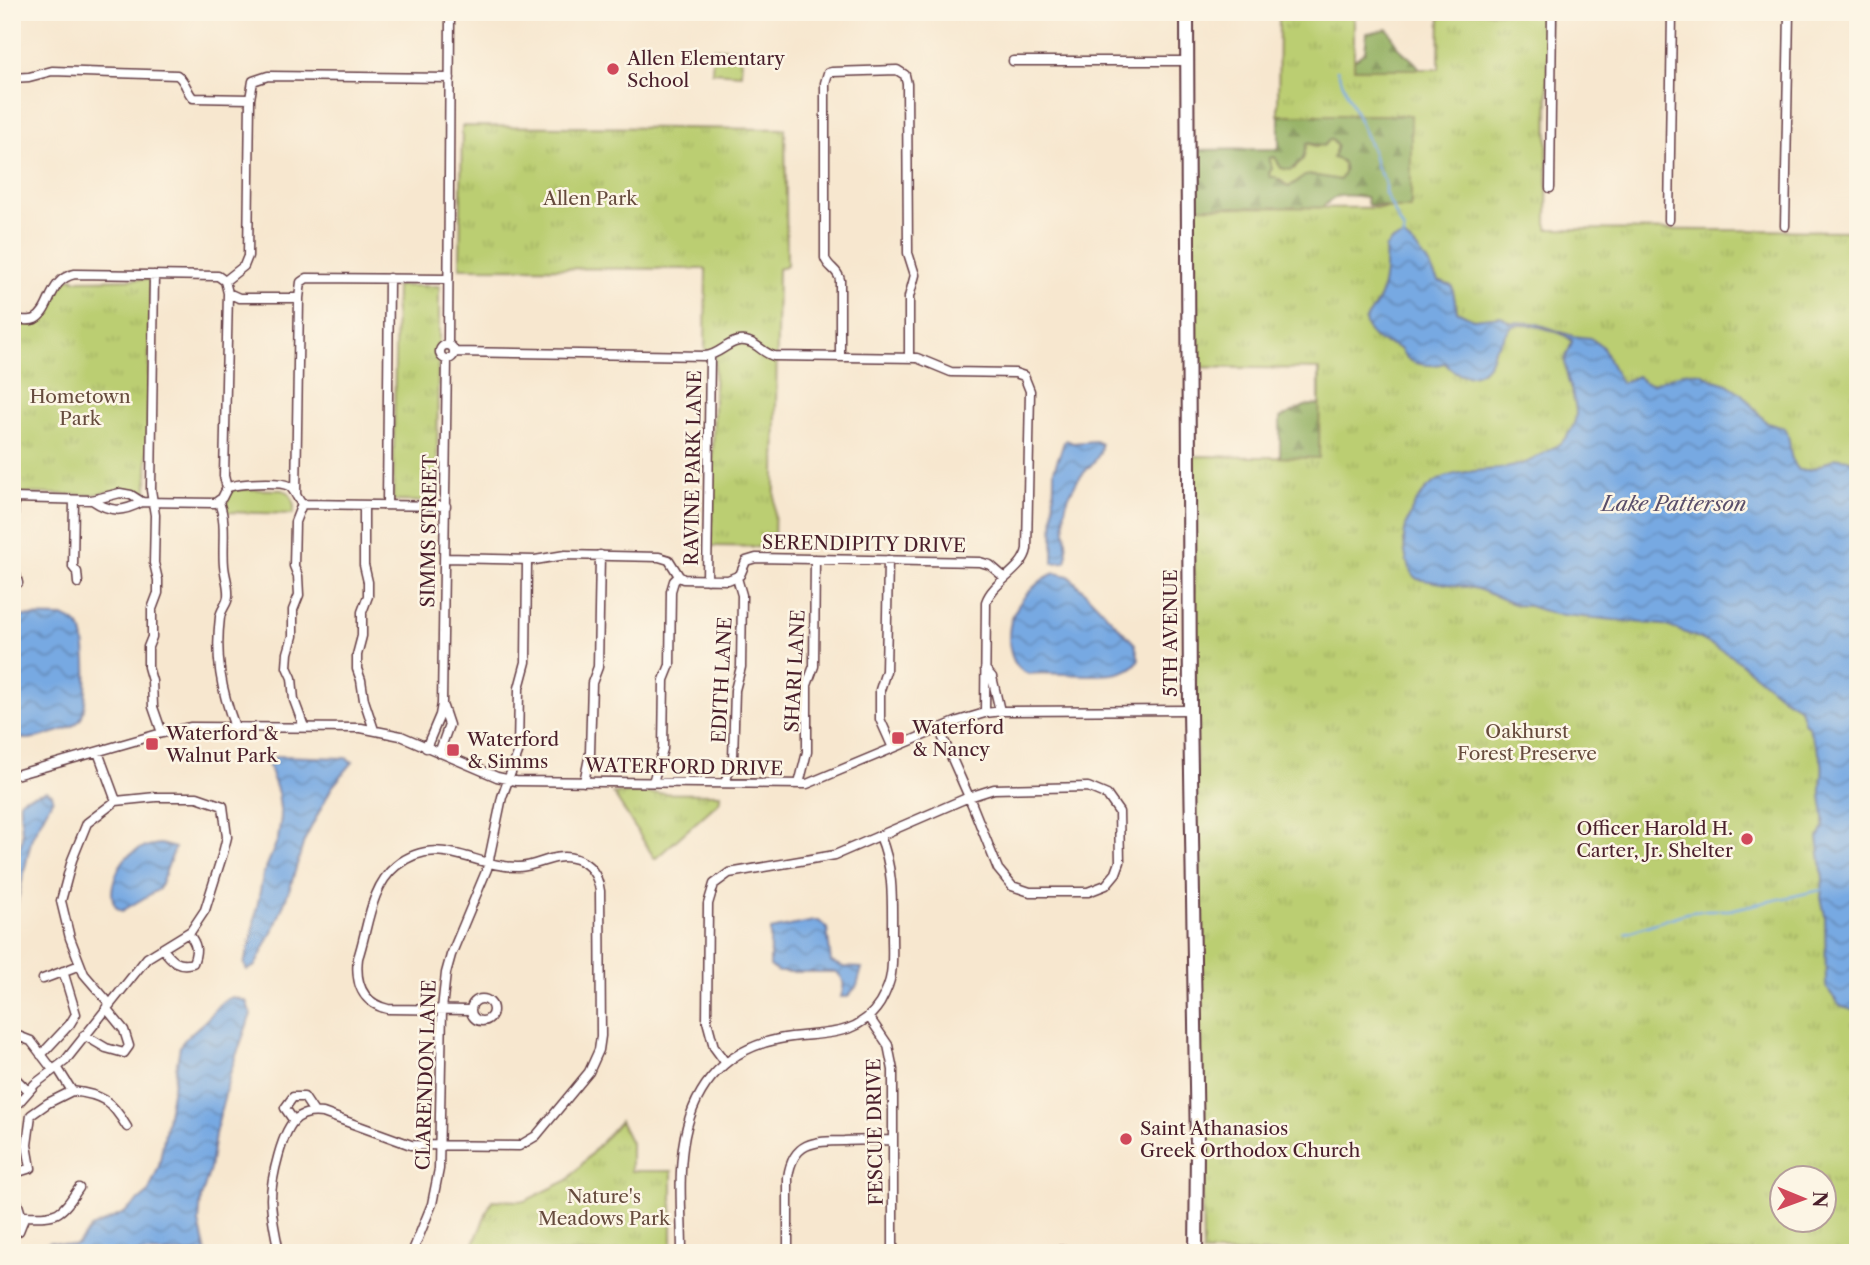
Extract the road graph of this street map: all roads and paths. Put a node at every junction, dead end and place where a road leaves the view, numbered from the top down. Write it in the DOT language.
graph roads {
  1 [pos="450,12"];
  2 [pos="1186,12"];
  3 [pos="1552,12"];
  4 [pos="1672,12"];
  5 [pos="1789,12"];
  6 [pos="1013,61"];
  7 [pos="1186,61"];
  8 [pos="12,78"];
  9 [pos="450,78"];
  10 [pos="250,99"];
  11 [pos="1550,188"];
  12 [pos="1669,220"];
  13 [pos="1785,226"];
  14 [pos="154,275"];
  15 [pos="389,278"];
  16 [pos="447,279"];
  17 [pos="225,281"];
  18 [pos="228,293"];
  19 [pos="299,298"];
  20 [pos="12,319"];
  21 [pos="447,344"];
  22 [pos="454,352"];
  23 [pos="710,356"];
  24 [pos="840,357"];
  25 [pos="909,358"];
  26 [pos="447,359"];
  27 [pos="227,488"];
  28 [pos="296,496"];
  29 [pos="13,498"];
  30 [pos="74,500"];
  31 [pos="92,500"];
  32 [pos="142,502"];
  33 [pos="219,502"];
  34 [pos="153,503"];
  35 [pos="302,504"];
  36 [pos="364,505"];
  37 [pos="387,505"];
  38 [pos="446,506"];
  39 [pos="600,555"];
  40 [pos="445,558"];
  41 [pos="815,559"];
  42 [pos="527,560"];
  43 [pos="888,560"];
  44 [pos="679,576"];
  45 [pos="737,578"];
  46 [pos="1004,578"];
  47 [pos="706,580"];
  48 [pos="18,583"];
  49 [pos="78,583"];
  50 [pos="985,669"];
  51 [pos="442,704"];
  52 [pos="1190,710"];
  53 [pos="1000,711"];
  54 [pos="985,713"];
  55 [pos="235,727"];
  56 [pos="304,727"];
  57 [pos="939,729"];
  58 [pos="374,730"];
  59 [pos="162,733"];
  60 [pos="426,748"];
  61 [pos="893,748"];
  62 [pos="98,752"];
  63 [pos="439,753"];
  64 [pos="12,776"];
  65 [pos="509,780"];
  66 [pos="584,782"];
  67 [pos="653,782"];
  68 [pos="724,783"];
  69 [pos="799,784"];
  70 [pos="969,797"];
  71 [pos="116,801"];
  72 [pos="880,836"];
  73 [pos="489,862"];
  74 [pos="188,933"];
  75 [pos="163,949"];
  76 [pos="80,965"];
  77 [pos="63,971"];
  78 [pos="43,979"];
  79 [pos="107,1005"];
  80 [pos="442,1009"];
  81 [pos="471,1010"];
  82 [pos="869,1017"];
  83 [pos="85,1035"];
  84 [pos="12,1038"];
  85 [pos="41,1055"];
  86 [pos="724,1062"];
  87 [pos="55,1069"];
  88 [pos="12,1075"];
  89 [pos="28,1091"];
  90 [pos="72,1091"];
  91 [pos="12,1110"];
  92 [pos="314,1112"];
  93 [pos="294,1121"];
  94 [pos="127,1127"];
  95 [pos="893,1140"];
  96 [pos="439,1146"];
  97 [pos="12,1174"];
  98 [pos="12,1186"];
  99 [pos="79,1188"];
  100 [pos="23,1221"];
  101 [pos="12,1233"];
  102 [pos="1196,1252"];
  103 [pos="279,1253"];
  104 [pos="412,1253"];
  105 [pos="682,1253"];
  106 [pos="788,1253"];
  107 [pos="893,1253"];
  108 [pos="1023,1253"];
  1 -- 9 [label="street, SIMMS STREET"];
  2 -- 7 [label="street, 5TH AVENUE"];
  3 -- 11 [label="street"];
  4 -- 12 [label="street"];
  5 -- 13 [label="street"];
  6 -- 7 [label="street"];
  7 -- 52 [label="street, 5TH AVENUE"];
  8 -- 10 [label="street"];
  9 -- 10 [label="street"];
  9 -- 16 [label="street, SIMMS STREET"];
  10 -- 17 [label="street"];
  14 -- 17 [label="street"];
  14 -- 20 [label="street"];
  14 -- 34 [label="street"];
  15 -- 16 [label="street"];
  15 -- 19 [label="street"];
  15 -- 37 [label="street"];
  16 -- 21 [label="street, SIMMS STREET"];
  17 -- 18 [label="street"];
  18 -- 19 [label="street"];
  18 -- 27 [label="street"];
  19 -- 28 [label="street"];
  21 -- 22 [label="street"];
  21 -- 26 [label="street, SIMMS STREET"];
  22 -- 23 [label="street"];
  22 -- 26 [label="street"];
  23 -- 24 [label="street"];
  23 -- 47 [label="street, RAVINE PARK LANE"];
  24 -- 25 [label="street"];
  24 -- 25 [label="street"];
  25 -- 46 [label="street"];
  26 -- 38 [label="street, SIMMS STREET"];
  27 -- 28 [label="street"];
  27 -- 33 [label="street"];
  28 -- 35 [label="street"];
  29 -- 30 [label="street"];
  29 -- 48 [label="street"];
  30 -- 31 [label="street"];
  30 -- 49 [label="street"];
  31 -- 32 [label="street"];
  31 -- 32 [label="street"];
  32 -- 34 [label="street"];
  33 -- 34 [label="street"];
  33 -- 55 [label="street"];
  34 -- 59 [label="street"];
  35 -- 36 [label="street"];
  35 -- 56 [label="street"];
  36 -- 37 [label="street"];
  36 -- 58 [label="street"];
  37 -- 38 [label="street"];
  38 -- 40 [label="street, SIMMS STREET"];
  39 -- 42 [label="street"];
  39 -- 44 [label="street"];
  39 -- 66 [label="street"];
  40 -- 42 [label="street"];
  40 -- 51 [label="street, SIMMS STREET"];
  41 -- 43 [label="street, SERENDIPITY DRIVE"];
  41 -- 45 [label="street, SERENDIPITY DRIVE"];
  41 -- 69 [label="street, SHARI LANE"];
  42 -- 65 [label="street, CLARENDON LANE"];
  43 -- 46 [label="street, SERENDIPITY DRIVE"];
  43 -- 61 [label="street"];
  44 -- 47 [label="street"];
  44 -- 67 [label="street"];
  45 -- 47 [label="street"];
  45 -- 68 [label="street, EDITH LANE"];
  46 -- 50 [label="street"];
  50 -- 53 [label="street"];
  50 -- 54 [label="street"];
  51 -- 60 [label="street, SIMMS STREET"];
  51 -- 63 [label="street, SIMMS STREET"];
  52 -- 53 [label="street, WATERFORD DRIVE"];
  52 -- 102 [label="street, 5TH AVENUE"];
  53 -- 54 [label="street, WATERFORD DRIVE"];
  54 -- 57 [label="street, WATERFORD DRIVE"];
  55 -- 56 [label="street, WATERFORD DRIVE"];
  55 -- 59 [label="street, WATERFORD DRIVE"];
  56 -- 58 [label="street, WATERFORD DRIVE"];
  57 -- 61 [label="street, WATERFORD DRIVE"];
  57 -- 70 [label="street"];
  58 -- 60 [label="street, WATERFORD DRIVE"];
  59 -- 62 [label="street, WATERFORD DRIVE"];
  60 -- 63 [label="street, WATERFORD DRIVE"];
  61 -- 69 [label="street, WATERFORD DRIVE"];
  62 -- 64 [label="street, WATERFORD DRIVE"];
  62 -- 71 [label="street"];
  63 -- 65 [label="street, WATERFORD DRIVE"];
  65 -- 66 [label="street, WATERFORD DRIVE"];
  65 -- 73 [label="street, CLARENDON LANE"];
  66 -- 67 [label="street, WATERFORD DRIVE"];
  67 -- 68 [label="street, WATERFORD DRIVE"];
  68 -- 69 [label="street, WATERFORD DRIVE"];
  70 -- 70 [label="street"];
  70 -- 72 [label="street"];
  71 -- 74 [label="street"];
  71 -- 76 [label="street"];
  72 -- 82 [label="street"];
  72 -- 86 [label="street"];
  73 -- 80 [label="street, CLARENDON LANE"];
  73 -- 80 [label="street"];
  73 -- 96 [label="street"];
  74 -- 75 [label="street"];
  74 -- 75 [label="street"];
  75 -- 79 [label="street"];
  76 -- 77 [label="street"];
  76 -- 79 [label="street"];
  77 -- 78 [label="street"];
  77 -- 85 [label="street"];
  79 -- 83 [label="street"];
  79 -- 83 [label="street"];
  80 -- 81 [label="street"];
  80 -- 96 [label="street, CLARENDON LANE"];
  82 -- 86 [label="street"];
  82 -- 95 [label="street, FESCUE DRIVE"];
  83 -- 87 [label="street"];
  84 -- 85 [label="street"];
  85 -- 87 [label="street"];
  86 -- 105 [label="street"];
  87 -- 89 [label="street"];
  87 -- 90 [label="street"];
  88 -- 89 [label="street"];
  89 -- 91 [label="street"];
  90 -- 94 [label="street"];
  90 -- 97 [label="street"];
  92 -- 93 [label="street"];
  92 -- 93 [label="street"];
  92 -- 96 [label="street"];
  93 -- 103 [label="street"];
  95 -- 106 [label="street"];
  95 -- 107 [label="street, FESCUE DRIVE"];
  96 -- 104 [label="street, CLARENDON LANE"];
  98 -- 100 [label="street"];
  99 -- 100 [label="street"];
  100 -- 101 [label="street"];
  102 -- 108 [label="street"];
}
